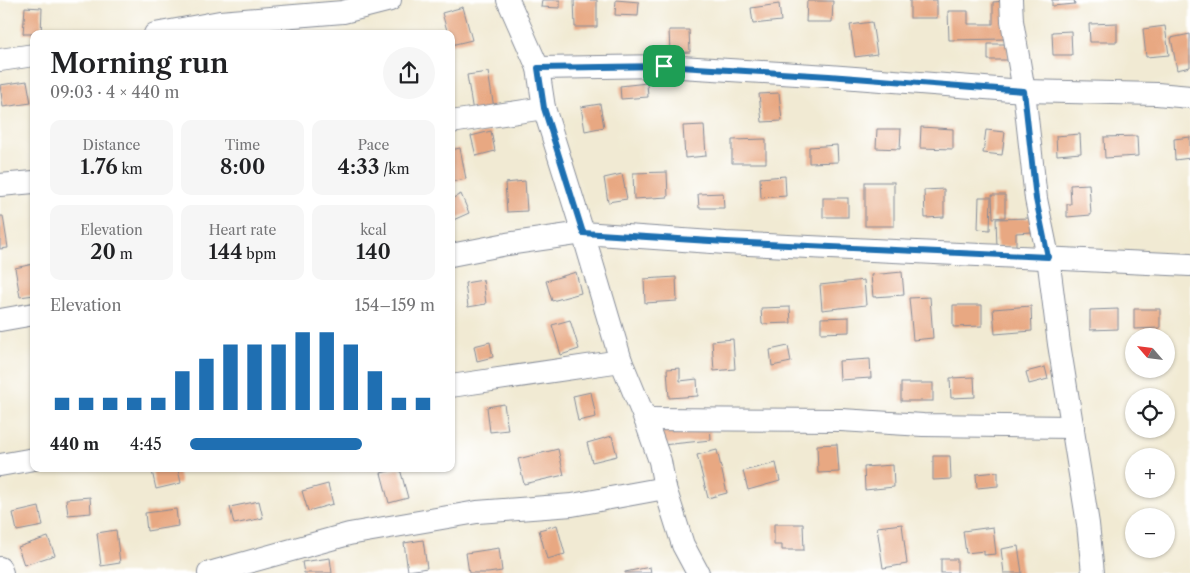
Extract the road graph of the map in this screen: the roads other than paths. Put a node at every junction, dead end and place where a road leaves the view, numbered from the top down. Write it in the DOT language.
graph roads {
  1 [pos="390,0"];
  2 [pos="508,0"];
  3 [pos="1011,0"];
  4 [pos="177,30"];
  5 [pos="30,56"];
  6 [pos="0,60"];
  7 [pos="538,68"];
  8 [pos="1024,91"];
  9 [pos="1190,97"];
  10 [pos="544,108"];
  11 [pos="455,121"];
  12 [pos="30,182"];
  13 [pos="0,185"];
  14 [pos="583,233"];
  15 [pos="455,254"];
  16 [pos="1048,257"];
  17 [pos="1190,265"];
  18 [pos="30,315"];
  19 [pos="0,320"];
  20 [pos="621,361"];
  21 [pos="455,385"];
  22 [pos="645,419"];
  23 [pos="1073,427"];
  24 [pos="30,460"];
  25 [pos="0,466"];
  26 [pos="665,488"];
  27 [pos="0,568"];
  28 [pos="2,573"];
  29 [pos="209,573"];
  30 [pos="698,573"];
  31 [pos="1093,573"];
  1 -- 4 [label="street"];
  2 -- 7 [label="street"];
  3 -- 8 [label="street"];
  5 -- 6 [label="street"];
  7 -- 8 [label="street"];
  7 -- 10 [label="street"];
  8 -- 9 [label="street"];
  8 -- 16 [label="street"];
  10 -- 11 [label="street"];
  10 -- 14 [label="street"];
  12 -- 13 [label="street"];
  14 -- 15 [label="street"];
  14 -- 16 [label="street"];
  14 -- 20 [label="street"];
  16 -- 17 [label="street"];
  16 -- 23 [label="street"];
  18 -- 19 [label="street"];
  20 -- 21 [label="street"];
  20 -- 22 [label="street"];
  22 -- 23 [label="street"];
  22 -- 26 [label="street"];
  23 -- 31 [label="street"];
  24 -- 25 [label="street"];
  26 -- 29 [label="street"];
  26 -- 30 [label="street"];
  27 -- 28 [label="street"];
}
